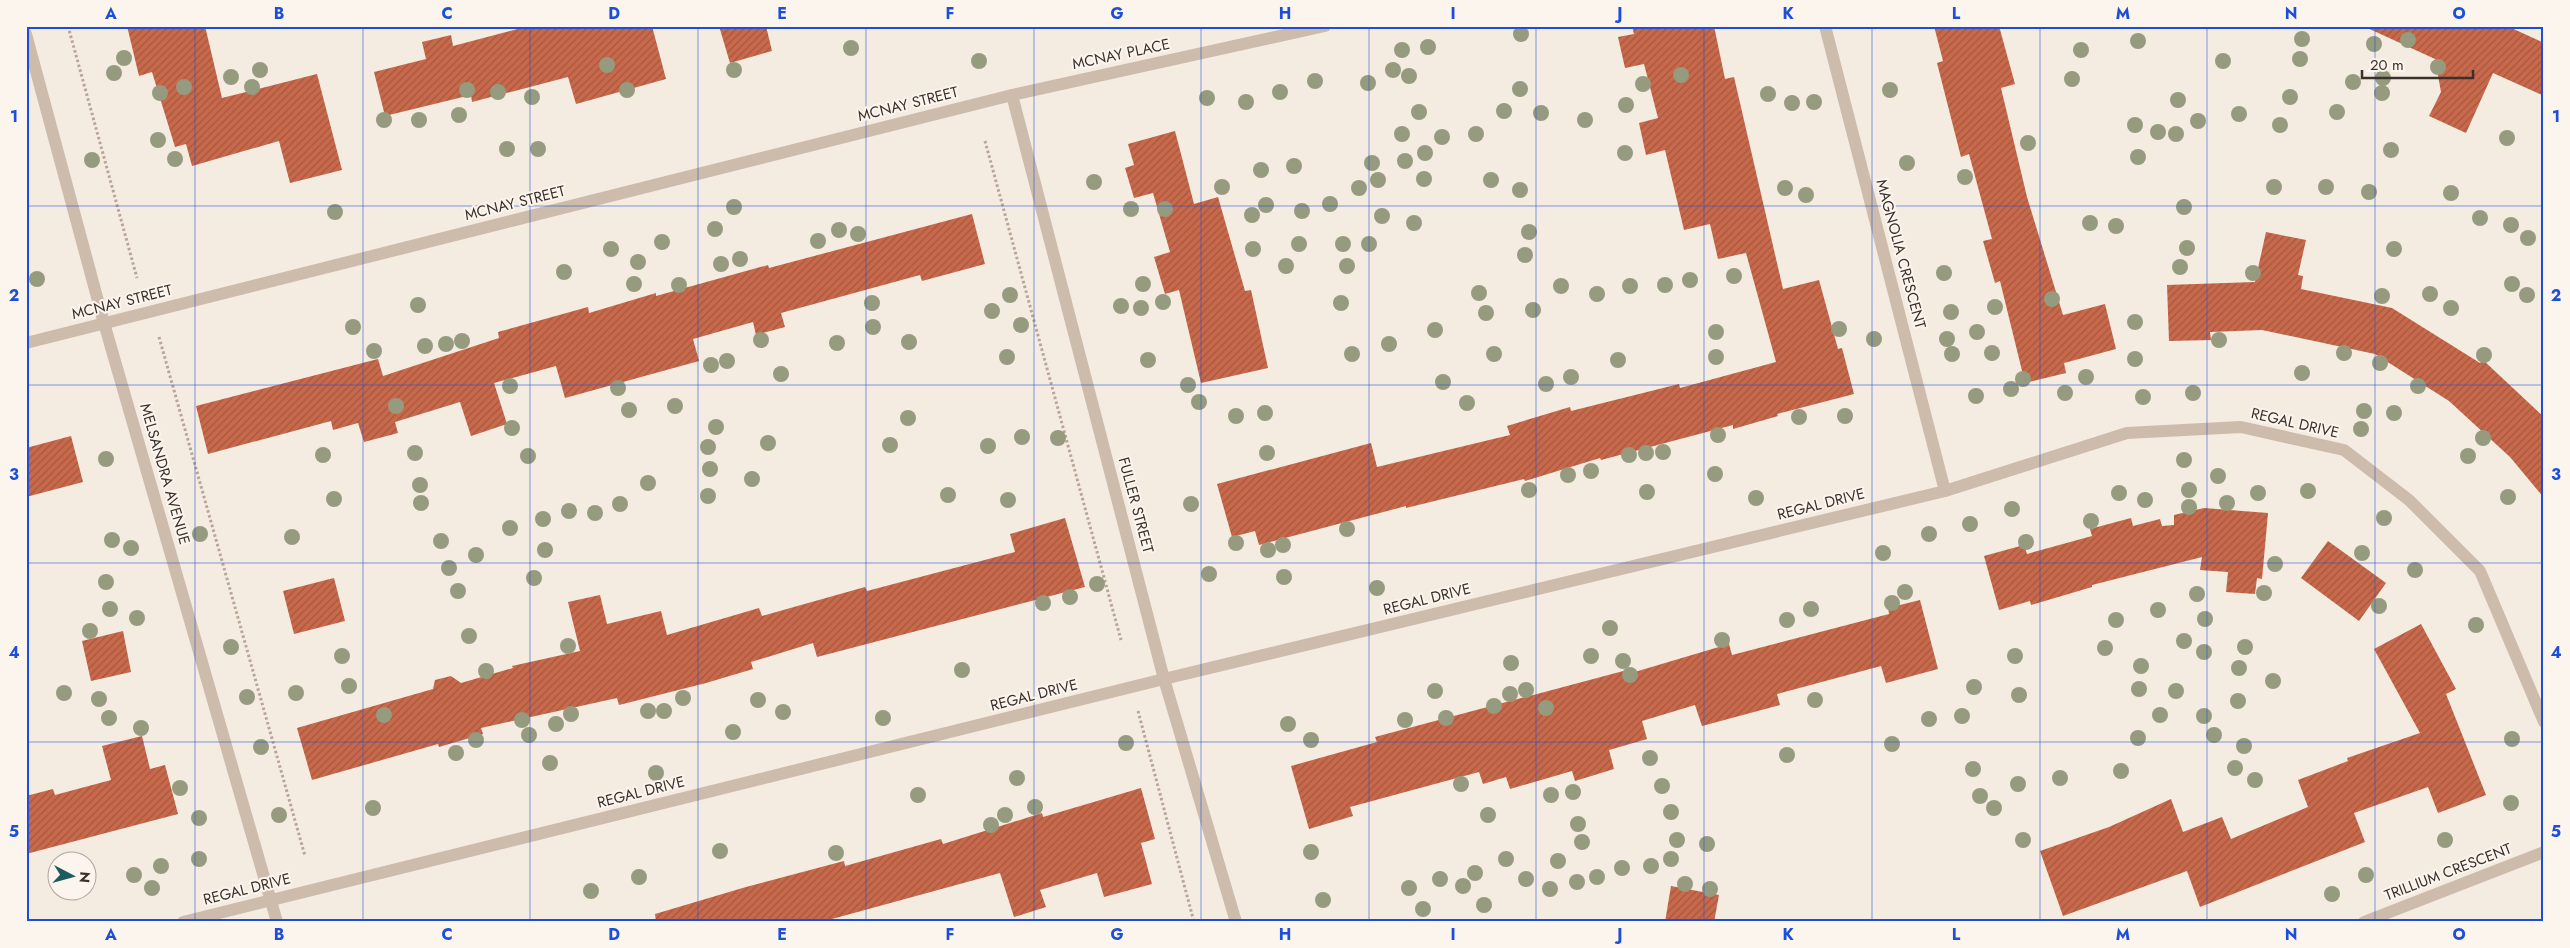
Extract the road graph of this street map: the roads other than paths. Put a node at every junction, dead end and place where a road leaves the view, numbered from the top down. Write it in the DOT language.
graph roads {
  1 [pos="1325,26"];
  2 [pos="1825,26"];
  3 [pos="26,34"];
  4 [pos="1012,95"];
  5 [pos="104,323"];
  6 [pos="26,343"];
  7 [pos="1945,491"];
  8 [pos="1164,679"];
  9 [pos="2544,722"];
  10 [pos="2544,852"];
  11 [pos="271,900"];
  12 [pos="183,922"];
  13 [pos="277,922"];
  14 [pos="1236,922"];
  15 [pos="2364,922"];
  1 -- 4 [label="street, MCNAY PLACE"];
  2 -- 7 [label="street, MAGNOLIA CRESCENT"];
  3 -- 5 [label="street, MELSANDRA AVENUE"];
  4 -- 5 [label="street, MCNAY STREET"];
  4 -- 8 [label="street, FULLER STREET"];
  5 -- 6 [label="street, MCNAY STREET"];
  5 -- 11 [label="street, MELSANDRA AVENUE"];
  7 -- 8 [label="street, REGAL DRIVE"];
  7 -- 9 [label="street, REGAL DRIVE"];
  8 -- 11 [label="street, REGAL DRIVE"];
  8 -- 14 [label="street, FULLER STREET"];
  10 -- 15 [label="street, TRILLIUM CRESCENT"];
  11 -- 12 [label="street, REGAL DRIVE"];
  11 -- 13 [label="street, MELSANDRA AVENUE"];
}
